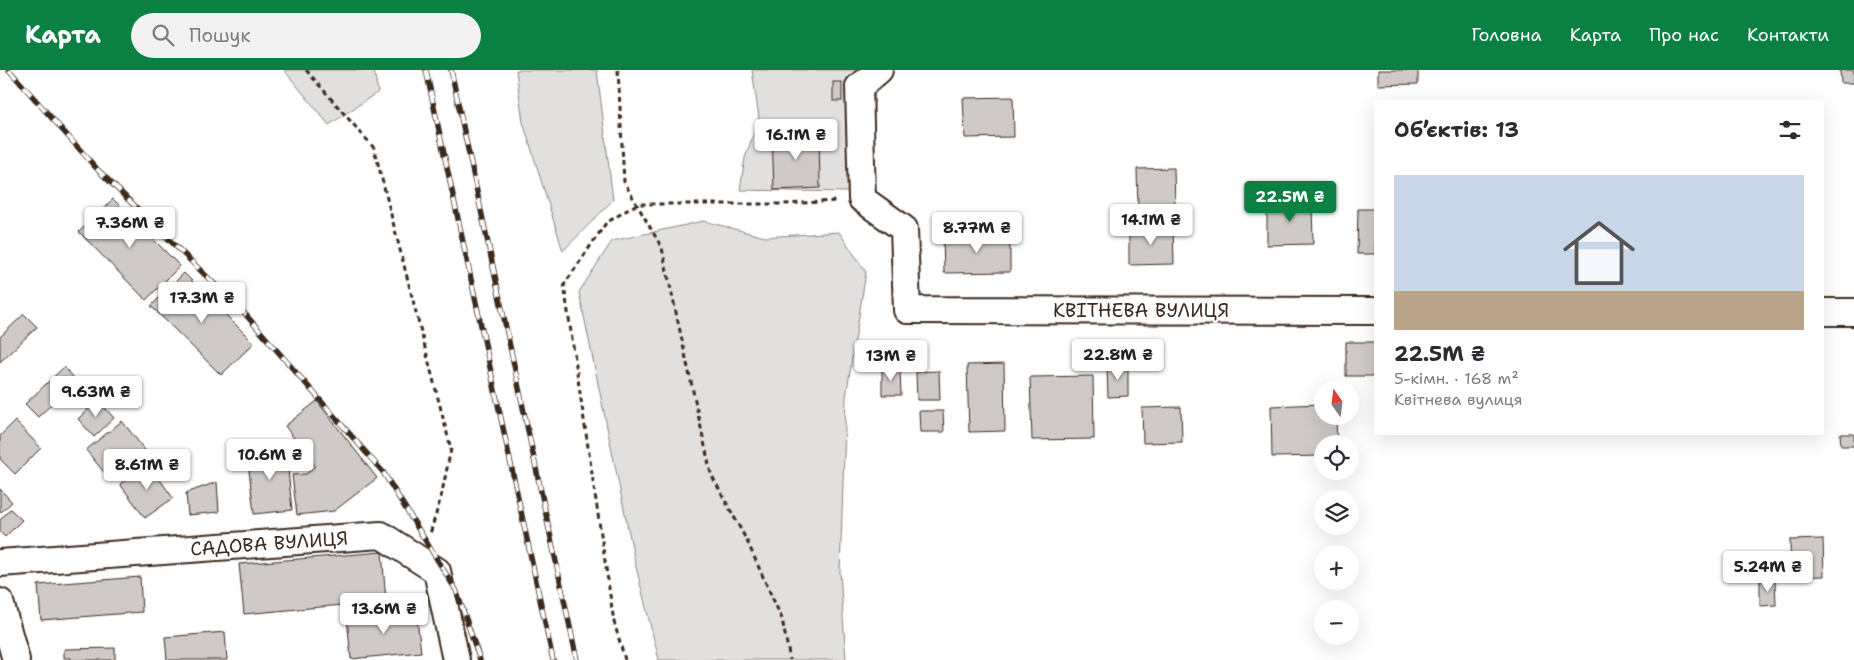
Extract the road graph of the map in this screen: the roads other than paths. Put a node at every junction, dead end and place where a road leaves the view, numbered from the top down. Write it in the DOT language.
graph roads {
  1 [pos="879,70"];
  2 [pos="1374,311"];
  3 [pos="1824,312"];
  4 [pos="1854,312"];
  5 [pos="0,563"];
  6 [pos="0,602"];
  7 [pos="16,660"];
  8 [pos="456,660"];
  1 -- 2 [label="street, КВІТНЕВА ВУЛИЦЯ"];
  3 -- 4 [label="street"];
  5 -- 8 [label="street, САДОВА ВУЛИЦЯ"];
  6 -- 7 [label="street"];
}
